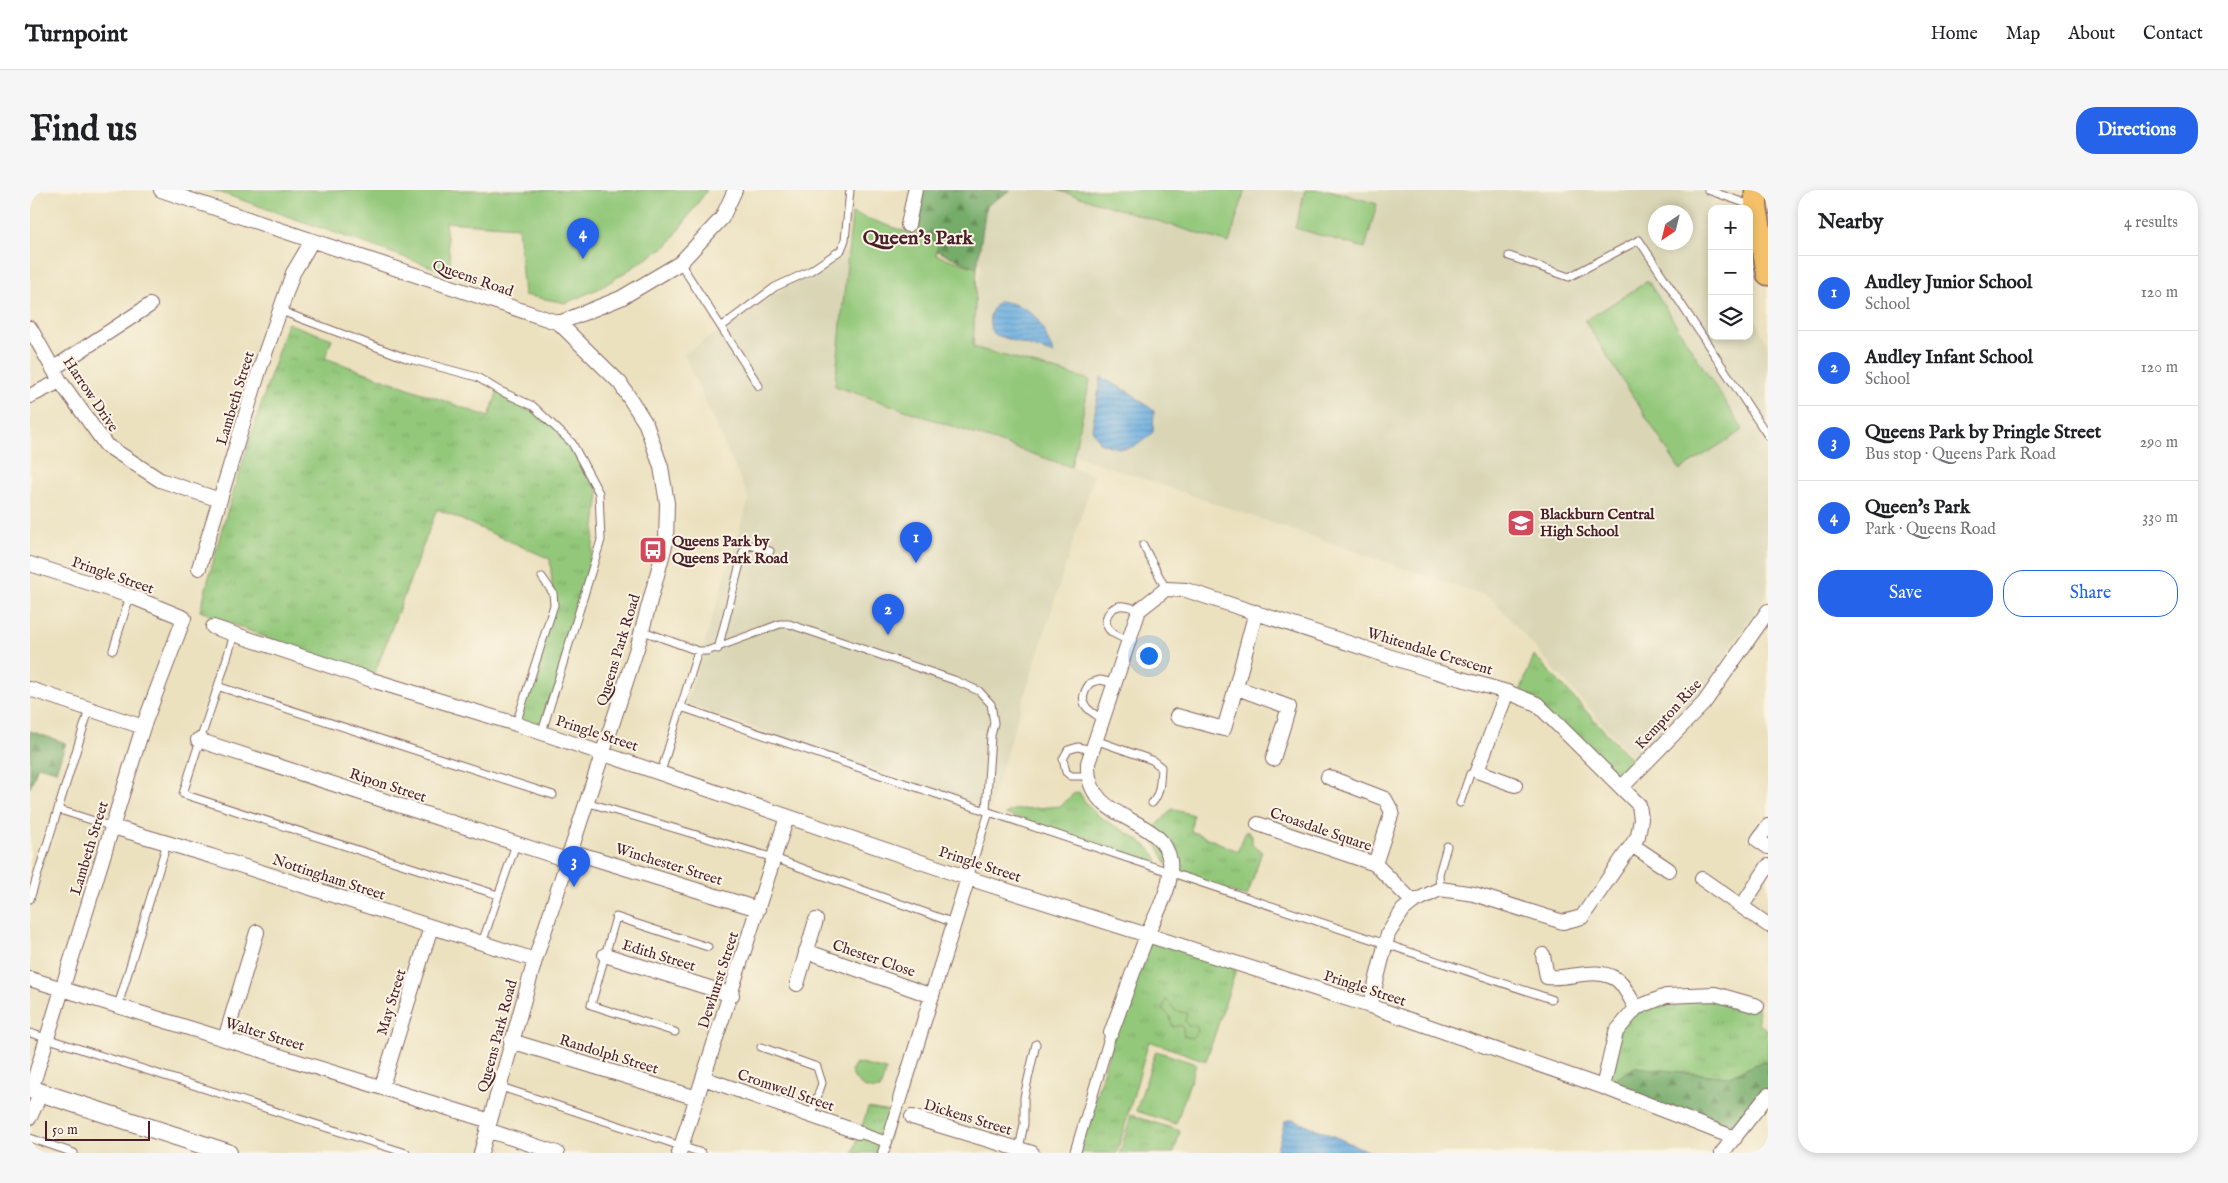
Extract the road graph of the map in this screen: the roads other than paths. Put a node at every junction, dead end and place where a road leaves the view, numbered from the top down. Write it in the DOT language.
graph roads {
  1 [pos="161,190"];
  2 [pos="735,190"];
  3 [pos="850,190"];
  4 [pos="915,190"];
  5 [pos="1708,190"];
  6 [pos="1756,198"];
  7 [pos="908,225"];
  8 [pos="312,241"];
  9 [pos="1509,256"];
  10 [pos="680,263"];
  11 [pos="1768,274"];
  12 [pos="150,306"];
  13 [pos="281,311"];
  14 [pos="559,323"];
  15 [pos="721,327"];
  16 [pos="30,328"];
  17 [pos="54,368"];
  18 [pos="60,381"];
  19 [pos="759,386"];
  20 [pos="30,396"];
  21 [pos="1768,436"];
  22 [pos="220,500"];
  23 [pos="1143,545"];
  24 [pos="770,551"];
  25 [pos="30,564"];
  26 [pos="199,568"];
  27 [pos="542,576"];
  28 [pos="1166,589"];
  29 [pos="130,596"];
  30 [pos="1139,610"];
  31 [pos="1768,610"];
  32 [pos="1256,612"];
  33 [pos="184,618"];
  34 [pos="213,627"];
  35 [pos="643,631"];
  36 [pos="234,634"];
  37 [pos="1128,640"];
  38 [pos="718,648"];
  39 [pos="113,650"];
  40 [pos="698,651"];
  41 [pos="1114,683"];
  42 [pos="220,687"];
  43 [pos="1237,688"];
  44 [pos="30,689"];
  45 [pos="1506,692"];
  46 [pos="680,707"];
  47 [pos="89,710"];
  48 [pos="1177,716"];
  49 [pos="1103,719"];
  50 [pos="516,724"];
  51 [pos="143,727"];
  52 [pos="542,732"];
  53 [pos="198,740"];
  54 [pos="1093,745"];
  55 [pos="603,753"];
  56 [pos="1273,759"];
  57 [pos="661,772"];
  58 [pos="1477,772"];
  59 [pos="1087,776"];
  60 [pos="1328,777"];
  61 [pos="1515,785"];
  62 [pos="1622,787"];
  63 [pos="553,795"];
  64 [pos="586,802"];
  65 [pos="1152,803"];
  66 [pos="1460,804"];
  67 [pos="60,810"];
  68 [pos="987,812"];
  69 [pos="787,817"];
  70 [pos="1258,824"];
  71 [pos="1768,826"];
  72 [pos="113,827"];
  73 [pos="167,842"];
  74 [pos="516,844"];
  75 [pos="1632,845"];
  76 [pos="1447,846"];
  77 [pos="1768,847"];
  78 [pos="569,856"];
  79 [pos="774,858"];
  80 [pos="1374,864"];
  81 [pos="1768,866"];
  82 [pos="1668,870"];
  83 [pos="1171,871"];
  84 [pos="968,878"];
  85 [pos="1702,878"];
  86 [pos="1440,890"];
  87 [pos="498,895"];
  88 [pos="30,899"];
  89 [pos="1413,902"];
  90 [pos="1742,906"];
  91 [pos="758,908"];
  92 [pos="816,920"];
  93 [pos="954,923"];
  94 [pos="1768,925"];
  95 [pos="431,927"];
  96 [pos="257,932"];
  97 [pos="1147,936"];
  98 [pos="482,943"];
  99 [pos="1386,943"];
  100 [pos="708,947"];
  101 [pos="806,951"];
  102 [pos="605,955"];
  103 [pos="1543,955"];
  104 [pos="536,960"];
  105 [pos="30,979"];
  106 [pos="797,984"];
  107 [pos="61,989"];
  108 [pos="732,994"];
  109 [pos="932,996"];
  110 [pos="1551,999"];
  111 [pos="118,1006"];
  112 [pos="1370,1006"];
  113 [pos="1757,1006"];
  114 [pos="1636,1008"];
  115 [pos="675,1032"];
  116 [pos="1111,1033"];
  117 [pos="30,1034"];
  118 [pos="47,1039"];
  119 [pos="225,1039"];
  120 [pos="511,1041"];
  121 [pos="1036,1044"];
  122 [pos="761,1047"];
  123 [pos="703,1078"];
  124 [pos="382,1086"];
  125 [pos="501,1087"];
  126 [pos="1603,1087"];
  127 [pos="34,1091"];
  128 [pos="1768,1095"];
  129 [pos="697,1098"];
  130 [pos="898,1106"];
  131 [pos="812,1116"];
  132 [pos="30,1117"];
  133 [pos="912,1117"];
  134 [pos="489,1125"];
  135 [pos="858,1132"];
  136 [pos="30,1138"];
  137 [pos="1735,1138"];
  138 [pos="886,1142"];
  139 [pos="680,1150"];
  140 [pos="1026,1151"];
  141 [pos="74,1153"];
  142 [pos="225,1153"];
  143 [pos="406,1153"];
  144 [pos="480,1153"];
  145 [pos="557,1153"];
  146 [pos="702,1153"];
  147 [pos="883,1153"];
  148 [pos="1075,1153"];
  149 [pos="1722,1153"];
  1 -- 8 [label="street, Queens Road"];
  2 -- 10 [label="street"];
  3 -- 15 [label="lane"];
  4 -- 7 [label="street"];
  5 -- 6 [label="lane"];
  6 -- 11 [label="highway"];
  8 -- 13 [label="street, Lambeth Street"];
  8 -- 14 [label="street, Queens Road"];
  9 -- 21 [label="lane"];
  10 -- 14 [label="street"];
  10 -- 15 [label="lane"];
  12 -- 17 [label="street"];
  13 -- 22 [label="street, Lambeth Street"];
  13 -- 52 [label="lane"];
  14 -- 35 [label="street, Queens Park Road"];
  15 -- 19 [label="lane"];
  16 -- 17 [label="street, Harrow Drive"];
  17 -- 18 [label="street, Harrow Drive"];
  18 -- 20 [label="street"];
  18 -- 22 [label="street, Harrow Drive"];
  22 -- 26 [label="street, Lambeth Street"];
  23 -- 28 [label="lane"];
  24 -- 38 [label="lane"];
  25 -- 29 [label="street, Pringle Street"];
  27 -- 50 [label="lane"];
  28 -- 30 [label="street"];
  28 -- 32 [label="street, Whitendale Crescent"];
  29 -- 33 [label="street, Pringle Street"];
  29 -- 39 [label="lane"];
  30 -- 37 [label="street"];
  30 -- 37 [label="lane"];
  31 -- 62 [label="street, Kempton Rise"];
  32 -- 43 [label="street"];
  32 -- 45 [label="street, Whitendale Crescent"];
  33 -- 51 [label="street, Lambeth Street"];
  34 -- 36 [label="street, Pringle Street"];
  35 -- 40 [label="lane"];
  35 -- 55 [label="street, Queens Park Road"];
  36 -- 42 [label="lane"];
  36 -- 50 [label="street, Pringle Street"];
  37 -- 41 [label="street"];
  38 -- 40 [label="lane"];
  38 -- 68 [label="lane"];
  40 -- 46 [label="lane"];
  41 -- 49 [label="street"];
  41 -- 49 [label="lane"];
  42 -- 53 [label="lane"];
  42 -- 63 [label="lane"];
  43 -- 48 [label="street"];
  43 -- 56 [label="street"];
  44 -- 47 [label="street"];
  45 -- 58 [label="street"];
  45 -- 62 [label="street, Whitendale Crescent"];
  46 -- 57 [label="lane"];
  46 -- 68 [label="lane"];
  47 -- 51 [label="street"];
  47 -- 67 [label="lane"];
  49 -- 54 [label="street"];
  50 -- 52 [label="street, Pringle Street"];
  51 -- 72 [label="street, Lambeth Street"];
  52 -- 55 [label="street, Pringle Street"];
  53 -- 74 [label="street, Ripon Street"];
  53 -- 87 [label="lane"];
  54 -- 59 [label="street"];
  54 -- 59 [label="lane"];
  54 -- 65 [label="lane"];
  55 -- 57 [label="street, Pringle Street"];
  55 -- 64 [label="street, Queens Park Road"];
  57 -- 69 [label="street, Pringle Street"];
  58 -- 61 [label="street"];
  58 -- 66 [label="lane"];
  59 -- 83 [label="street"];
  60 -- 80 [label="street, Croasdale Square"];
  62 -- 75 [label="street, Whitendale Crescent"];
  64 -- 78 [label="street, Queens Park Road"];
  64 -- 79 [label="lane"];
  67 -- 72 [label="lane"];
  67 -- 88 [label="lane"];
  68 -- 83 [label="lane"];
  68 -- 84 [label="lane"];
  69 -- 79 [label="street, Dewhurst Street"];
  69 -- 84 [label="street, Pringle Street"];
  70 -- 80 [label="street, Croasdale Square"];
  71 -- 77 [label="street"];
  72 -- 73 [label="street, Nottingham Street"];
  72 -- 107 [label="street, Lambeth Street"];
  73 -- 95 [label="street, Nottingham Street"];
  73 -- 111 [label="lane"];
  74 -- 78 [label="street, Ripon Street"];
  74 -- 87 [label="lane"];
  75 -- 82 [label="street"];
  75 -- 86 [label="street, Whitendale Crescent"];
  76 -- 86 [label="lane"];
  78 -- 91 [label="street, Winchester Street"];
  78 -- 104 [label="street, Queens Park Road"];
  79 -- 91 [label="street, Dewhurst Street"];
  79 -- 93 [label="lane"];
  80 -- 89 [label="street, Croasdale Square"];
  81 -- 90 [label="street"];
  83 -- 97 [label="street"];
  83 -- 99 [label="lane"];
  84 -- 93 [label="street"];
  84 -- 97 [label="street, Pringle Street"];
  85 -- 90 [label="street"];
  86 -- 89 [label="street"];
  87 -- 98 [label="lane"];
  89 -- 99 [label="street"];
  90 -- 94 [label="street"];
  91 -- 108 [label="street, Dewhurst Street"];
  92 -- 101 [label="street"];
  93 -- 109 [label="street"];
  95 -- 98 [label="street, Nottingham Street"];
  95 -- 124 [label="street, May Street"];
  96 -- 119 [label="street"];
  97 -- 112 [label="street, Pringle Street"];
  97 -- 116 [label="street"];
  98 -- 104 [label="street, Nottingham Street"];
  99 -- 110 [label="lane"];
  99 -- 112 [label="street"];
  100 -- 102 [label="lane"];
  101 -- 106 [label="street"];
  101 -- 109 [label="street, Chester Close"];
  102 -- 108 [label="street, Edith Street"];
  102 -- 115 [label="lane"];
  103 -- 114 [label="street"];
  104 -- 120 [label="street, Queens Park Road"];
  105 -- 107 [label="street, Walter Street"];
  107 -- 111 [label="street, Walter Street"];
  107 -- 118 [label="street, Lambeth Street"];
  108 -- 123 [label="street, Dewhurst Street"];
  109 -- 130 [label="street"];
  111 -- 119 [label="street, Walter Street"];
  112 -- 126 [label="street, Pringle Street"];
  113 -- 114 [label="street"];
  114 -- 126 [label="street"];
  116 -- 148 [label="street"];
  117 -- 118 [label="lane"];
  118 -- 127 [label="street, Lambeth Street"];
  118 -- 143 [label="lane"];
  119 -- 124 [label="street, Walter Street"];
  120 -- 125 [label="street, Queens Park Road"];
  120 -- 129 [label="street, Randolph Street"];
  121 -- 140 [label="lane"];
  122 -- 131 [label="lane"];
  123 -- 129 [label="street, Dewhurst Street"];
  123 -- 131 [label="street, Cromwell Street"];
  124 -- 134 [label="street, Walter Street"];
  125 -- 134 [label="street, Queens Park Road"];
  125 -- 139 [label="lane"];
  126 -- 137 [label="street, Pringle Street"];
  127 -- 132 [label="street, Lambeth Street"];
  127 -- 142 [label="street"];
  128 -- 137 [label="street"];
  129 -- 139 [label="street, Dewhurst Street"];
  130 -- 133 [label="street, Dickens Street"];
  130 -- 138 [label="street"];
  131 -- 135 [label="street, Cromwell Street"];
  133 -- 140 [label="street, Dickens Street"];
  134 -- 144 [label="street, Queens Park Road"];
  134 -- 145 [label="street, Walter Street"];
  135 -- 138 [label="street"];
  136 -- 141 [label="lane"];
  137 -- 149 [label="street"];
  138 -- 147 [label="street"];
  139 -- 146 [label="lane"];
}
